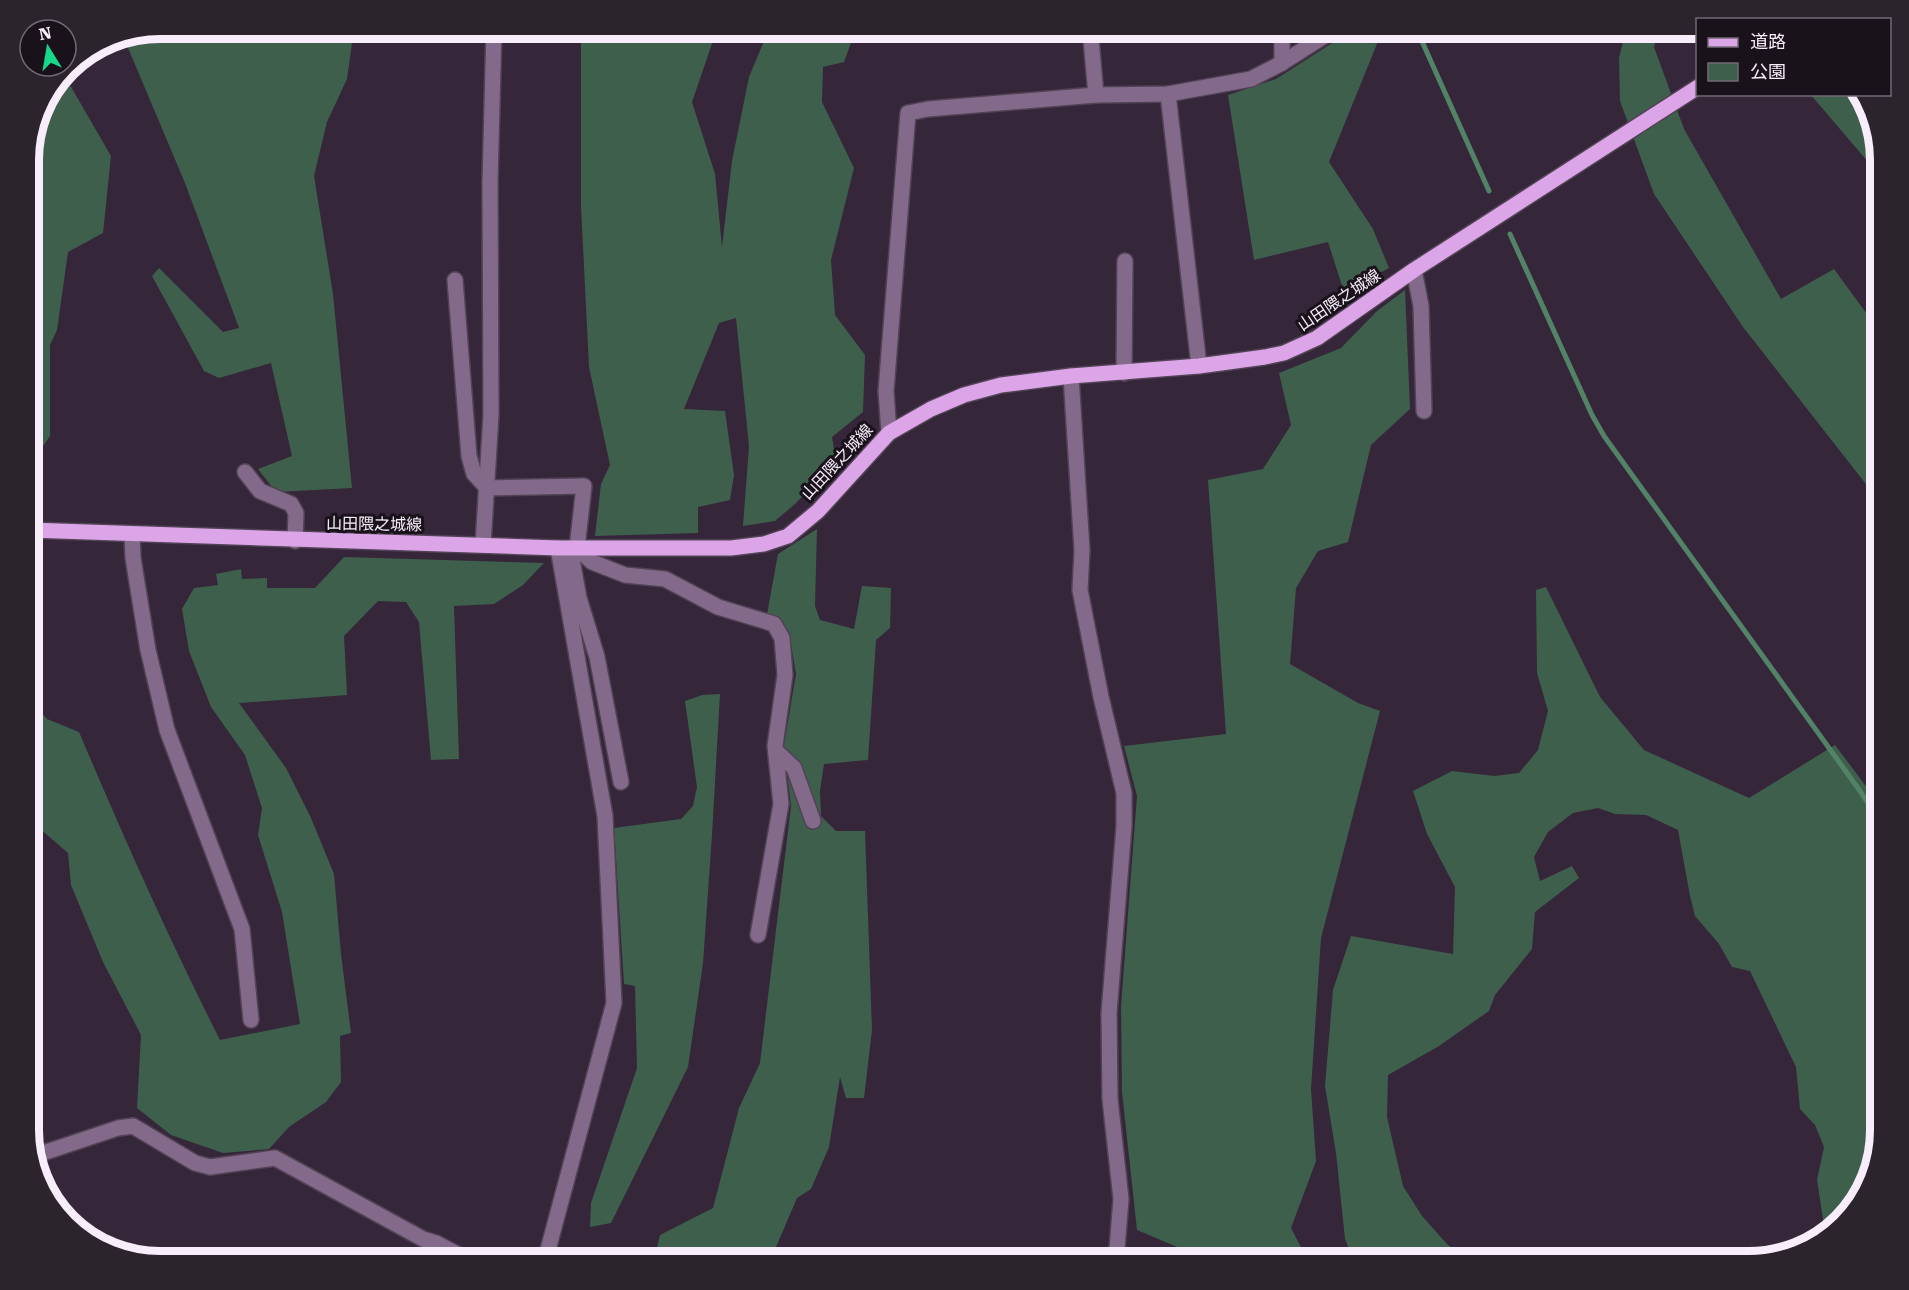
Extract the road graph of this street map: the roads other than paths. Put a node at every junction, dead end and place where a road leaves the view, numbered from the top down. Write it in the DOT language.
graph roads {
  1 [pos="494,39"];
  2 [pos="1091,39"];
  3 [pos="1282,39"];
  4 [pos="1320,39"];
  5 [pos="1282,63"];
  6 [pos="1696,88"];
  7 [pos="1168,94"];
  8 [pos="1096,96"];
  9 [pos="1125,261"];
  10 [pos="1414,270"];
  11 [pos="455,280"];
  12 [pos="1199,366"];
  13 [pos="1124,372"];
  14 [pos="1071,376"];
  15 [pos="1424,411"];
  16 [pos="889,433"];
  17 [pos="245,471"];
  18 [pos="487,488"];
  19 [pos="39,530"];
  20 [pos="132,534"];
  21 [pos="295,541"];
  22 [pos="483,545"];
  23 [pos="568,548"];
  24 [pos="776,752"];
  25 [pos="621,782"];
  26 [pos="813,821"];
  27 [pos="758,935"];
  28 [pos="251,1020"];
  29 [pos="41,1154"];
  30 [pos="450,1251"];
  31 [pos="548,1251"];
  32 [pos="1117,1251"];
  1 -- 18 [label="street"];
  2 -- 8 [label="street"];
  3 -- 5 [label="street"];
  4 -- 5 [label="street"];
  5 -- 7 [label="street"];
  6 -- 10 [label="main road, 山田隈之城線"];
  7 -- 8 [label="street"];
  7 -- 12 [label="street"];
  8 -- 16 [label="street"];
  9 -- 13 [label="street"];
  10 -- 12 [label="main road, 山田隈之城線"];
  10 -- 15 [label="street"];
  11 -- 18 [label="street"];
  12 -- 13 [label="main road, 山田隈之城線"];
  13 -- 14 [label="main road, 山田隈之城線"];
  14 -- 16 [label="main road, 山田隈之城線"];
  14 -- 32 [label="street"];
  16 -- 23 [label="main road, 山田隈之城線"];
  17 -- 21 [label="street"];
  18 -- 22 [label="street"];
  18 -- 23 [label="street"];
  19 -- 20 [label="main road, 山田隈之城線"];
  20 -- 21 [label="main road, 山田隈之城線"];
  20 -- 28 [label="street"];
  21 -- 22 [label="main road, 山田隈之城線"];
  22 -- 23 [label="main road, 山田隈之城線"];
  23 -- 24 [label="street"];
  23 -- 25 [label="street"];
  23 -- 31 [label="street"];
  24 -- 26 [label="street"];
  24 -- 27 [label="street"];
  29 -- 30 [label="street"];
}
